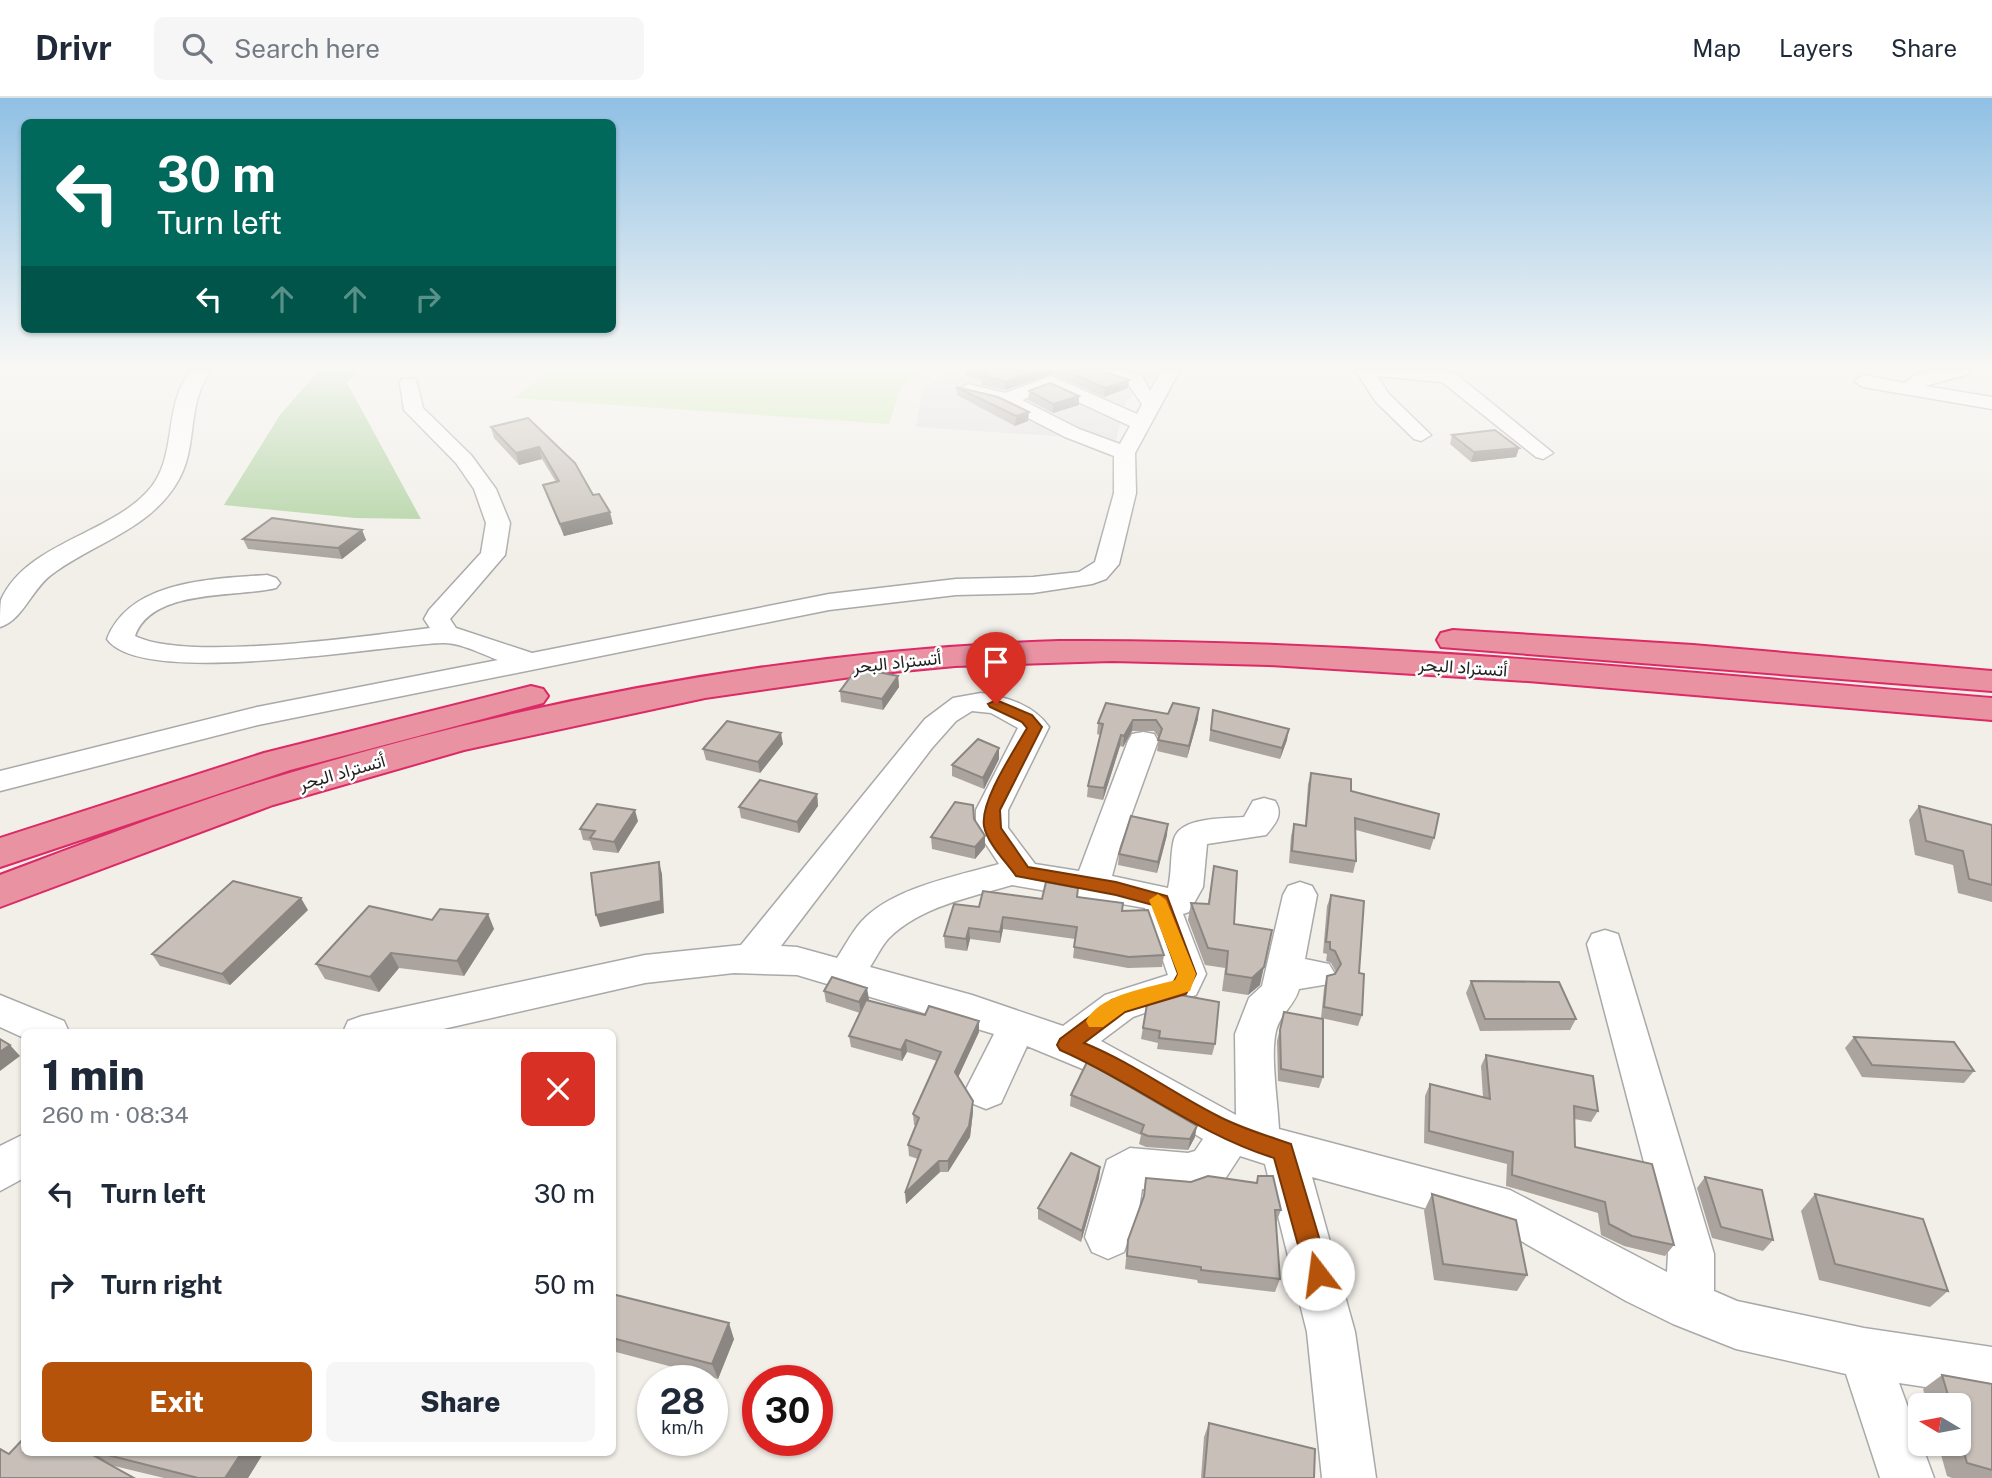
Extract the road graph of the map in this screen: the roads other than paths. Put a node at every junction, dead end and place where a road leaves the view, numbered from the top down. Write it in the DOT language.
graph roads {
  1 [pos="182,434"];
  2 [pos="439,434"];
  3 [pos="1076,434"];
  4 [pos="1135,434"];
  5 [pos="1520,434"];
  6 [pos="1125,453"];
  7 [pos="1543,453"];
  8 [pos="267,583"];
  9 [pos="0,619"];
  10 [pos="447,634"];
  11 [pos="534,663"];
  12 [pos="1992,681"];
  13 [pos="1992,709"];
  14 [pos="1143,741"];
  15 [pos="0,781"];
  16 [pos="1264,809"];
  17 [pos="0,853"];
  18 [pos="1022,872"];
  19 [pos="1093,884"];
  20 [pos="0,892"];
  21 [pos="1300,895"];
  22 [pos="1160,901"];
  23 [pos="1605,944"];
  24 [pos="751,959"];
  25 [pos="845,975"];
  26 [pos="0,1010"];
  27 [pos="1017,1026"];
  28 [pos="43,1029"];
  29 [pos="375,1029"];
  30 [pos="1067,1045"];
  31 [pos="986,1091"];
  32 [pos="1258,1143"];
  33 [pos="21,1155"];
  34 [pos="0,1171"];
  35 [pos="1108,1237"];
  36 [pos="1690,1307"];
  37 [pos="1864,1353"];
  38 [pos="1992,1372"];
  39 [pos="1349,1478"];
  40 [pos="1907,1478"];
  1 -- 9 [label="street"];
  2 -- 10 [label="street"];
  3 -- 6 [label="street"];
  4 -- 6 [label="street"];
  5 -- 7 [label="street"];
  6 -- 11 [label="street"];
  8 -- 10 [label="street"];
  10 -- 11 [label="street"];
  11 -- 15 [label="street"];
  12 -- 17 [label="highway, أتستراد البحر"];
  13 -- 20 [label="highway, أتستراد البحر"];
  14 -- 19 [label="street"];
  16 -- 22 [label="street"];
  18 -- 19 [label="street"];
  18 -- 24 [label="street"];
  18 -- 25 [label="street"];
  19 -- 22 [label="street"];
  21 -- 32 [label="street"];
  22 -- 30 [label="street"];
  23 -- 36 [label="street"];
  24 -- 25 [label="street"];
  24 -- 29 [label="street"];
  25 -- 27 [label="street"];
  26 -- 28 [label="street"];
  27 -- 30 [label="street"];
  27 -- 31 [label="street"];
  30 -- 32 [label="street"];
  32 -- 35 [label="street"];
  32 -- 36 [label="street"];
  32 -- 39 [label="street"];
  33 -- 34 [label="street"];
  36 -- 37 [label="street"];
  37 -- 38 [label="street"];
  37 -- 40 [label="street"];
}
